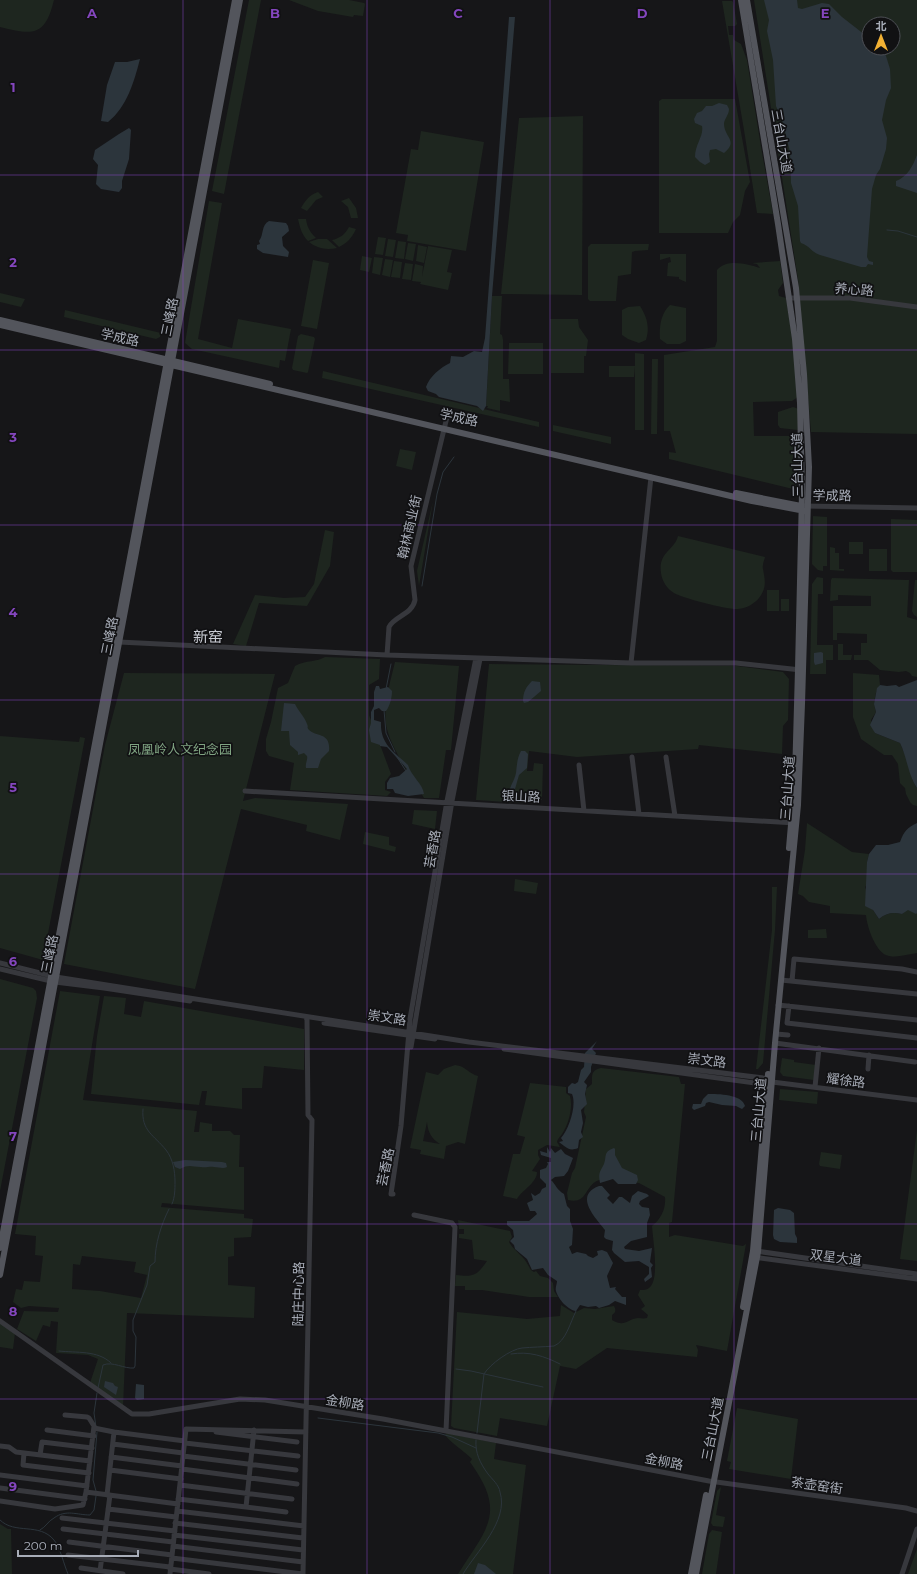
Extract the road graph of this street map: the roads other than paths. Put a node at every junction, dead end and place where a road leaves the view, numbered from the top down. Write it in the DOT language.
graph roads {
  1 [pos="235,0"];
  2 [pos="240,0"];
  3 [pos="741,0"];
  4 [pos="747,0"];
  5 [pos="789,298"];
  6 [pos="797,298"];
  7 [pos="917,307"];
  8 [pos="0,320"];
  9 [pos="0,325"];
  10 [pos="169,362"];
  11 [pos="447,417"];
  12 [pos="445,427"];
  13 [pos="650,477"];
  14 [pos="917,508"];
  15 [pos="805,509"];
  16 [pos="119,642"];
  17 [pos="388,655"];
  18 [pos="478,659"];
  19 [pos="631,663"];
  20 [pos="801,670"];
  21 [pos="632,757"];
  22 [pos="666,757"];
  23 [pos="579,765"];
  24 [pos="245,791"];
  25 [pos="449,803"];
  26 [pos="584,811"];
  27 [pos="639,814"];
  28 [pos="675,816"];
  29 [pos="794,823"];
  30 [pos="0,963"];
  31 [pos="0,969"];
  32 [pos="917,972"];
  33 [pos="53,979"];
  34 [pos="781,980"];
  35 [pos="792,981"];
  36 [pos="917,994"];
  37 [pos="778,1005"];
  38 [pos="789,1006"];
  39 [pos="306,1018"];
  40 [pos="917,1020"];
  41 [pos="411,1034"];
  42 [pos="776,1034"];
  43 [pos="788,1035"];
  44 [pos="917,1038"];
  45 [pos="775,1043"];
  46 [pos="819,1048"];
  47 [pos="869,1055"];
  48 [pos="915,1062"];
  49 [pos="868,1070"];
  50 [pos="770,1082"];
  51 [pos="815,1087"];
  52 [pos="917,1100"];
  53 [pos="414,1215"];
  54 [pos="0,1248"];
  55 [pos="755,1254"];
  56 [pos="917,1274"];
  57 [pos="0,1275"];
  58 [pos="917,1279"];
  59 [pos="0,1321"];
  60 [pos="306,1407"];
  61 [pos="65,1416"];
  62 [pos="94,1428"];
  63 [pos="212,1429"];
  64 [pos="47,1430"];
  65 [pos="254,1430"];
  66 [pos="446,1431"];
  67 [pos="114,1432"];
  68 [pos="306,1432"];
  69 [pos="94,1436"];
  70 [pos="254,1437"];
  71 [pos="185,1442"];
  72 [pos="297,1442"];
  73 [pos="113,1444"];
  74 [pos="0,1446"];
  75 [pos="92,1448"];
  76 [pos="252,1451"];
  77 [pos="24,1454"];
  78 [pos="40,1455"];
  79 [pos="183,1455"];
  80 [pos="298,1456"];
  81 [pos="111,1457"];
  82 [pos="90,1461"];
  83 [pos="251,1464"];
  84 [pos="182,1468"];
  85 [pos="110,1470"];
  86 [pos="296,1470"];
  87 [pos="89,1473"];
  88 [pos="0,1475"];
  89 [pos="249,1478"];
  90 [pos="180,1479"];
  91 [pos="711,1481"];
  92 [pos="297,1484"];
  93 [pos="180,1485"];
  94 [pos="87,1486"];
  95 [pos="0,1488"];
  96 [pos="86,1492"];
  97 [pos="247,1494"];
  98 [pos="108,1495"];
  99 [pos="85,1499"];
  100 [pos="292,1499"];
  101 [pos="0,1502"];
  102 [pos="178,1502"];
  103 [pos="246,1507"];
  104 [pos="108,1509"];
  105 [pos="917,1511"];
  106 [pos="286,1512"];
  107 [pos="177,1514"];
  108 [pos="62,1518"];
  109 [pos="106,1523"];
  110 [pos="176,1523"];
  111 [pos="304,1526"];
  112 [pos="63,1529"];
  113 [pos="917,1529"];
  114 [pos="174,1533"];
  115 [pos="105,1534"];
  116 [pos="304,1538"];
  117 [pos="69,1542"];
  118 [pos="173,1544"];
  119 [pos="103,1546"];
  120 [pos="303,1550"];
  121 [pos="68,1555"];
  122 [pos="172,1556"];
  123 [pos="101,1559"];
  124 [pos="303,1562"];
  125 [pos="81,1568"];
  126 [pos="170,1570"];
  127 [pos="100,1571"];
  128 [pos="123,1574"];
  129 [pos="209,1574"];
  130 [pos="303,1574"];
  131 [pos="691,1574"];
  132 [pos="696,1574"];
  133 [pos="902,1574"];
  1 -- 10 [label="main road, 三峰路"];
  2 -- 10 [label="main road, 三峰路"];
  3 -- 5 [label="main road, 三台山大道"];
  4 -- 6 [label="main road, 三台山大道"];
  5 -- 6 [label="street, 养心路"];
  5 -- 15 [label="main road, 三台山大道"];
  6 -- 7 [label="street, 养心路"];
  6 -- 15 [label="main road, 三台山大道"];
  8 -- 10 [label="main road, 学成路"];
  9 -- 10 [label="main road, 学成路"];
  10 -- 12 [label="main road, 学成路"];
  10 -- 16 [label="main road, 三峰路"];
  10 -- 33 [label="main road, 三峰路"];
  11 -- 12 [label="street, 翰林商业街"];
  12 -- 13 [label="main road, 学成路"];
  12 -- 15 [label="main road, 学成路"];
  12 -- 17 [label="street, 翰林商业街"];
  13 -- 15 [label="main road, 学成路"];
  13 -- 19 [label="street"];
  14 -- 15 [label="street, 学成路"];
  15 -- 20 [label="main road, 三台山大道"];
  16 -- 17 [label="street"];
  16 -- 33 [label="main road, 三峰路"];
  17 -- 18 [label="street"];
  18 -- 19 [label="street"];
  18 -- 25 [label="street, 芸香路"];
  19 -- 20 [label="street"];
  20 -- 29 [label="main road, 三台山大道"];
  21 -- 27 [label="street"];
  22 -- 28 [label="street"];
  23 -- 26 [label="street"];
  24 -- 25 [label="street, 银山路"];
  25 -- 26 [label="street, 银山路"];
  25 -- 41 [label="street, 芸香路"];
  26 -- 27 [label="street, 银山路"];
  27 -- 28 [label="street, 银山路"];
  28 -- 29 [label="street, 银山路"];
  29 -- 34 [label="main road, 三台山大道"];
  29 -- 50 [label="main road, 三台山大道"];
  30 -- 33 [label="street, 崇文路"];
  31 -- 33 [label="street, 崇文路"];
  32 -- 35 [label="street"];
  33 -- 39 [label="street, 崇文路"];
  33 -- 54 [label="main road, 三峰路"];
  33 -- 57 [label="main road, 三峰路"];
  34 -- 35 [label="street"];
  34 -- 37 [label="main road, 三台山大道"];
  35 -- 36 [label="street"];
  37 -- 38 [label="street"];
  37 -- 42 [label="main road, 三台山大道"];
  38 -- 40 [label="street"];
  38 -- 44 [label="street"];
  39 -- 41 [label="street, 崇文路"];
  39 -- 60 [label="street, 陆庄中心路"];
  41 -- 41 [label="street, 芸香路"];
  41 -- 50 [label="street, 崇文路"];
  42 -- 43 [label="street"];
  42 -- 45 [label="main road, 三台山大道"];
  45 -- 46 [label="street"];
  45 -- 50 [label="main road, 三台山大道"];
  46 -- 47 [label="street"];
  46 -- 51 [label="street"];
  47 -- 48 [label="street"];
  47 -- 49 [label="street"];
  50 -- 51 [label="street, 耀徐路"];
  50 -- 55 [label="main road, 三台山大道"];
  51 -- 52 [label="street, 耀徐路"];
  53 -- 66 [label="street"];
  55 -- 56 [label="street, 双星大道"];
  55 -- 58 [label="street, 双星大道"];
  55 -- 91 [label="main road, 三台山大道"];
  59 -- 60 [label="street, 金柳路"];
  60 -- 66 [label="street, 金柳路"];
  60 -- 68 [label="street, 陆庄中心路"];
  61 -- 62 [label="street"];
  62 -- 67 [label="street"];
  62 -- 69 [label="street"];
  63 -- 65 [label="street"];
  63 -- 70 [label="street"];
  63 -- 71 [label="street"];
  64 -- 69 [label="street"];
  65 -- 68 [label="street"];
  65 -- 70 [label="street"];
  66 -- 91 [label="street, 金柳路"];
  67 -- 71 [label="street"];
  67 -- 73 [label="street"];
  68 -- 111 [label="street, 陆庄中心路"];
  69 -- 75 [label="street"];
  70 -- 72 [label="street"];
  70 -- 76 [label="street"];
  71 -- 76 [label="street"];
  71 -- 79 [label="street"];
  73 -- 79 [label="street"];
  73 -- 81 [label="street"];
  74 -- 77 [label="street"];
  75 -- 78 [label="street"];
  75 -- 82 [label="street"];
  76 -- 80 [label="street"];
  76 -- 83 [label="street"];
  77 -- 78 [label="street"];
  77 -- 87 [label="street"];
  78 -- 82 [label="street"];
  79 -- 83 [label="street"];
  79 -- 84 [label="street"];
  81 -- 84 [label="street"];
  81 -- 85 [label="street"];
  82 -- 87 [label="street"];
  83 -- 86 [label="street"];
  83 -- 89 [label="street"];
  84 -- 89 [label="street"];
  84 -- 90 [label="street"];
  85 -- 90 [label="street"];
  85 -- 98 [label="street"];
  87 -- 94 [label="street"];
  88 -- 94 [label="street"];
  89 -- 92 [label="street"];
  89 -- 97 [label="street"];
  90 -- 93 [label="street"];
  91 -- 105 [label="street, 茶壶窑街"];
  91 -- 131 [label="main road, 三台山大道"];
  91 -- 132 [label="main road, 三台山大道"];
  93 -- 97 [label="street"];
  93 -- 102 [label="street"];
  94 -- 96 [label="street"];
  95 -- 99 [label="street"];
  96 -- 98 [label="street"];
  96 -- 99 [label="street"];
  97 -- 100 [label="street"];
  97 -- 103 [label="street"];
  98 -- 102 [label="street"];
  98 -- 104 [label="street"];
  99 -- 101 [label="street"];
  102 -- 103 [label="street"];
  102 -- 107 [label="street"];
  103 -- 106 [label="street"];
  104 -- 107 [label="street"];
  104 -- 109 [label="street"];
  107 -- 110 [label="street"];
  107 -- 111 [label="street"];
  108 -- 109 [label="street"];
  109 -- 114 [label="street"];
  109 -- 115 [label="street"];
  110 -- 114 [label="street"];
  110 -- 116 [label="street"];
  111 -- 116 [label="street, 陆庄中心路"];
  112 -- 115 [label="street"];
  113 -- 133 [label="street"];
  114 -- 118 [label="street"];
  114 -- 120 [label="street"];
  115 -- 118 [label="street"];
  115 -- 119 [label="street"];
  116 -- 120 [label="street, 陆庄中心路"];
  117 -- 119 [label="street"];
  118 -- 122 [label="street"];
  118 -- 124 [label="street"];
  119 -- 122 [label="street"];
  119 -- 123 [label="street"];
  120 -- 124 [label="street, 陆庄中心路"];
  121 -- 123 [label="street"];
  122 -- 126 [label="street"];
  122 -- 130 [label="street"];
  123 -- 126 [label="street"];
  123 -- 127 [label="street"];
  124 -- 130 [label="street, 陆庄中心路"];
  125 -- 127 [label="street"];
  126 -- 129 [label="street"];
  127 -- 128 [label="street"];
}
